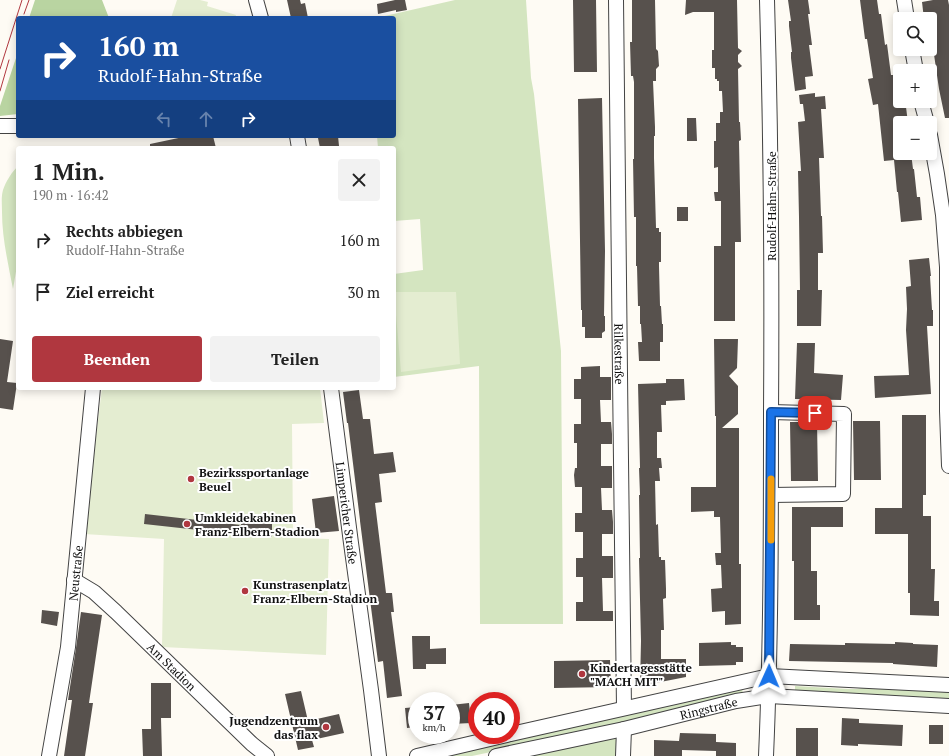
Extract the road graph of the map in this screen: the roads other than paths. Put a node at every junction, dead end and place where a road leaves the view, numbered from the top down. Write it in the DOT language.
graph roads {
  1 [pos="256,0"];
  2 [pos="616,0"];
  3 [pos="767,0"];
  4 [pos="904,0"];
  5 [pos="906,12"];
  6 [pos="261,16"];
  7 [pos="0,126"];
  8 [pos="16,126"];
  9 [pos="934,160"];
  10 [pos="93,390"];
  11 [pos="331,390"];
  12 [pos="771,412"];
  13 [pos="949,466"];
  14 [pos="771,495"];
  15 [pos="74,580"];
  16 [pos="769,676"];
  17 [pos="949,685"];
  18 [pos="769,696"];
  19 [pos="949,706"];
  20 [pos="624,708"];
  21 [pos="624,729"];
  22 [pos="520,732"];
  23 [pos="468,744"];
  24 [pos="50,756"];
  25 [pos="267,756"];
  26 [pos="379,756"];
  27 [pos="417,756"];
  28 [pos="496,756"];
  29 [pos="623,756"];
  30 [pos="766,756"];
  1 -- 6 [label="street"];
  2 -- 20 [label="street, Rilkestraße"];
  3 -- 12 [label="street, Rudolf-Hahn-Straße"];
  4 -- 5 [label="street"];
  7 -- 8 [label="street"];
  9 -- 13 [label="street"];
  10 -- 15 [label="street, Neustraße"];
  11 -- 26 [label="street, Limpericher Straße"];
  12 -- 14 [label="street, Rudolf-Hahn-Straße"];
  12 -- 14 [label="street"];
  14 -- 16 [label="street, Rudolf-Hahn-Straße"];
  15 -- 24 [label="street, Neustraße"];
  15 -- 25 [label="street, Am Stadion"];
  16 -- 17 [label="street, Ringstraße"];
  16 -- 18 [label="street, Rudolf-Hahn-Straße"];
  16 -- 20 [label="street, Ringstraße"];
  18 -- 19 [label="street, Ringstraße"];
  18 -- 21 [label="street, Ringstraße"];
  18 -- 30 [label="street, Rudolf-Hahn-Straße"];
  20 -- 22 [label="street, Ringstraße"];
  21 -- 28 [label="street, Ringstraße"];
  21 -- 29 [label="street"];
  23 -- 27 [label="street"];
}
